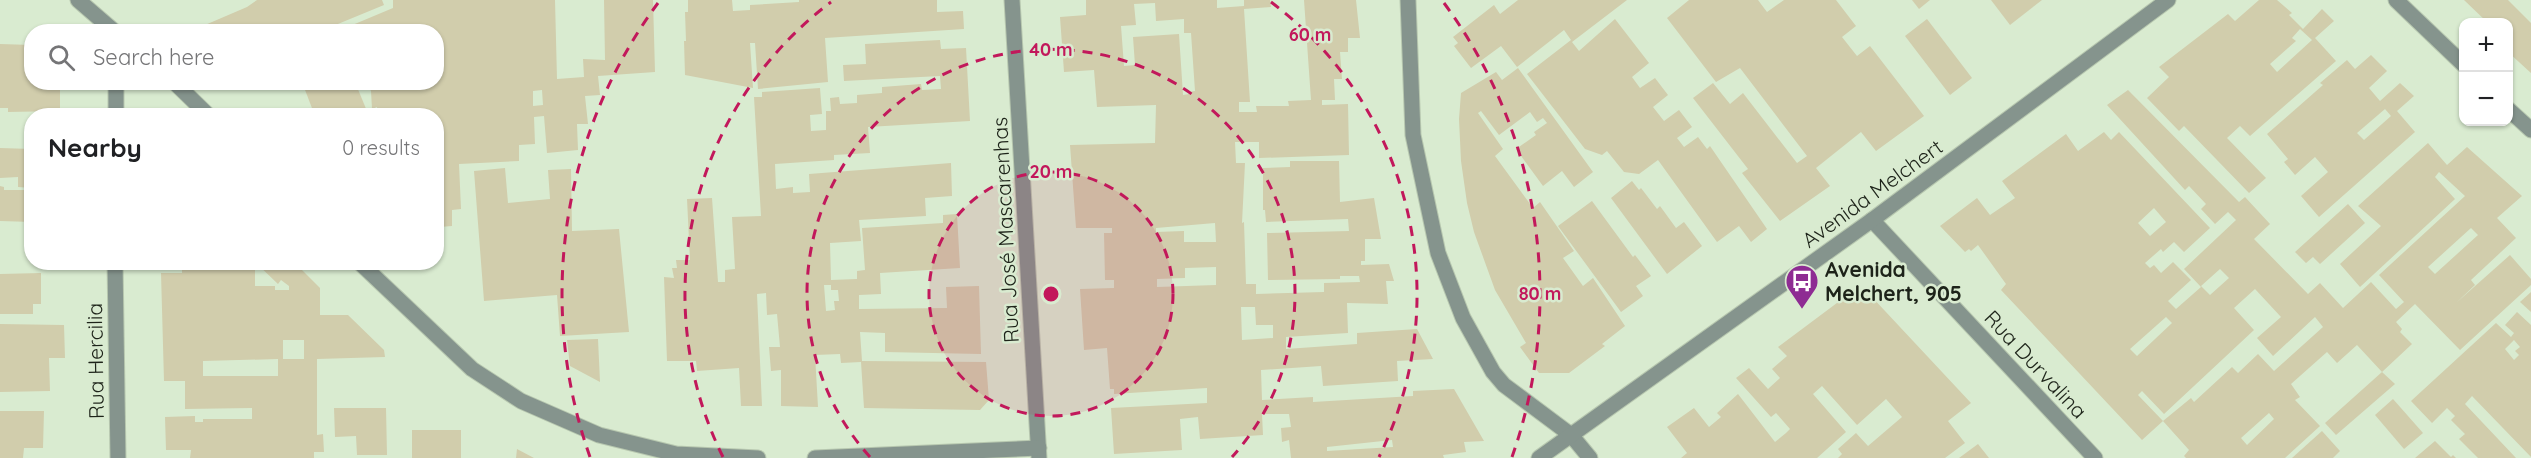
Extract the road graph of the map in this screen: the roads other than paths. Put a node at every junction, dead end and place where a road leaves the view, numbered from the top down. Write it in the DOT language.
graph roads {
  1 [pos="78,0"];
  2 [pos="1012,0"];
  3 [pos="1408,0"];
  4 [pos="2168,0"];
  5 [pos="2396,0"];
  6 [pos="106,24"];
  7 [pos="2459,61"];
  8 [pos="116,90"];
  9 [pos="182,90"];
  10 [pos="116,108"];
  11 [pos="201,108"];
  12 [pos="2513,114"];
  13 [pos="2531,130"];
  14 [pos="1872,220"];
  15 [pos="115,270"];
  16 [pos="367,270"];
  17 [pos="1571,435"];
  18 [pos="1039,453"];
  19 [pos="118,458"];
  20 [pos="758,458"];
  21 [pos="815,458"];
  22 [pos="1539,458"];
  23 [pos="1590,458"];
  24 [pos="2095,458"];
  1 -- 6 [label="street"];
  2 -- 18 [label="street, Rua José Mascarenhas"];
  3 -- 17 [label="street"];
  4 -- 14 [label="street, Avenida Melchert"];
  5 -- 7 [label="street"];
  8 -- 10 [label="street"];
  9 -- 11 [label="street"];
  12 -- 13 [label="street"];
  14 -- 17 [label="street, Avenida Melchert"];
  14 -- 24 [label="street, Rua Durvalina"];
  15 -- 19 [label="street, Rua Hercilia"];
  16 -- 20 [label="street"];
  17 -- 22 [label="street, Avenida Melchert"];
  17 -- 23 [label="street"];
  18 -- 21 [label="street"];
}
